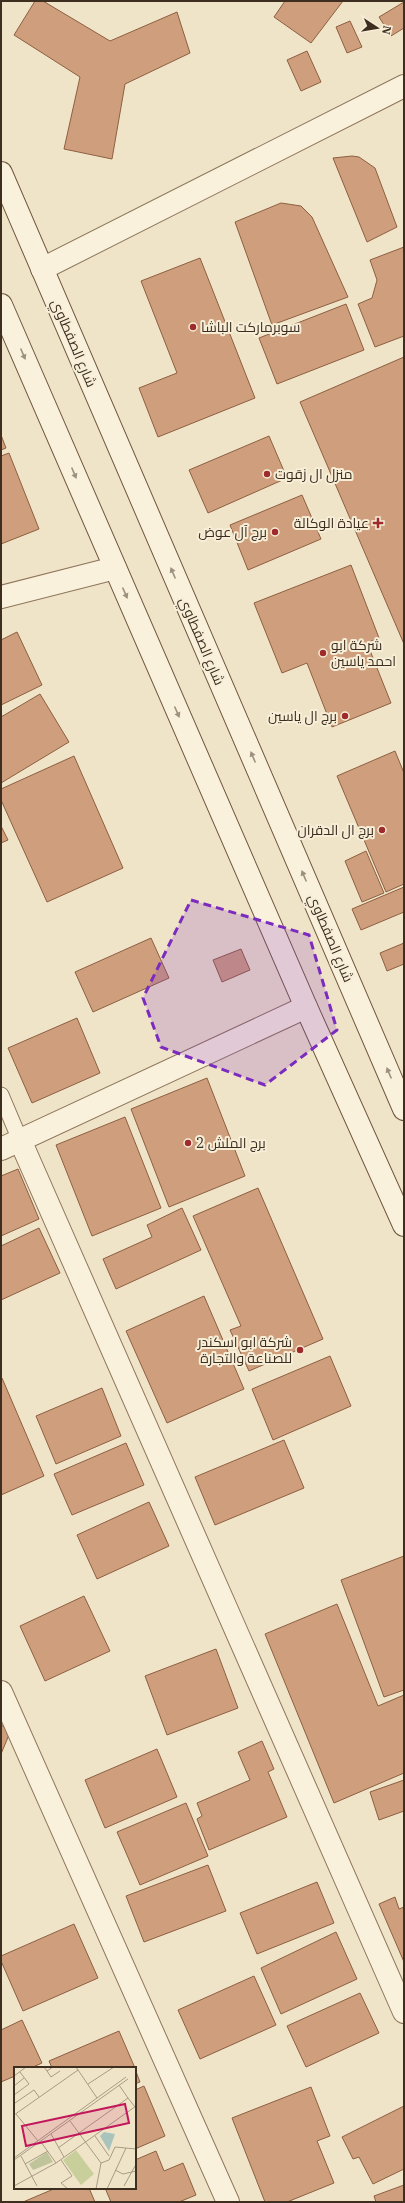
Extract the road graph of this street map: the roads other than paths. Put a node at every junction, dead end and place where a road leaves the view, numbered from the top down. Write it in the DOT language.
graph roads {
  1 [pos="404,86"];
  2 [pos="1,173"];
  3 [pos="42,269"];
  4 [pos="4,320"];
  5 [pos="115,568"];
  6 [pos="1,597"];
  7 [pos="306,1007"];
  8 [pos="1,1095"];
  9 [pos="404,1108"];
  10 [pos="11,1145"];
  11 [pos="404,1225"];
  12 [pos="1,1692"];
  13 [pos="404,2012"];
  14 [pos="228,2202"];
  1 -- 3 [label="street"];
  2 -- 3 [label="street, شارع الصفطاوي"];
  9 -- 3 [label="street, شارع الصفطاوي, one-way"];
  4 -- 5 [label="street, one-way"];
  5 -- 6 [label="street"];
  5 -- 7 [label="street, one-way"];
  7 -- 10 [label="street"];
  7 -- 11 [label="street"];
  8 -- 10 [label="lane"];
  10 -- 13 [label="street"];
  12 -- 14 [label="street"];
}
